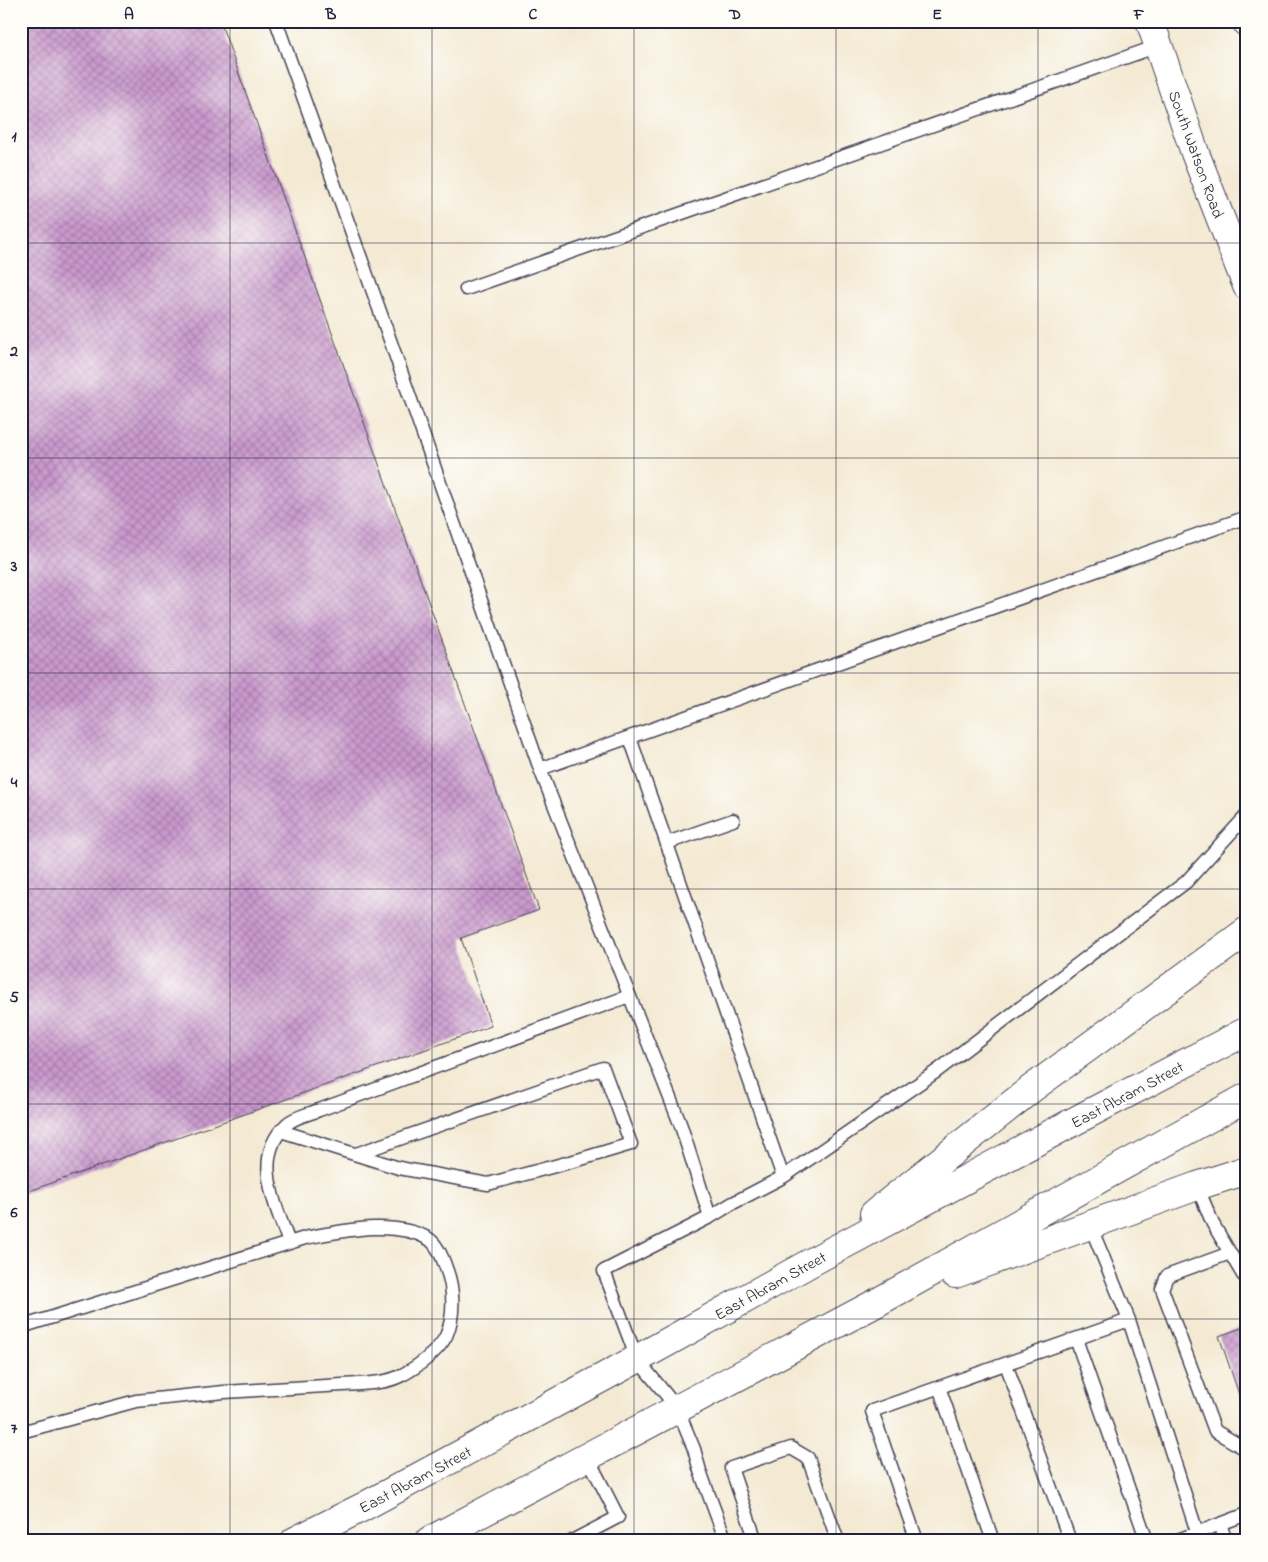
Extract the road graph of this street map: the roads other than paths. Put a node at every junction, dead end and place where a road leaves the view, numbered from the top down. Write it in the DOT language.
graph roads {
  1 [pos="276,21"];
  2 [pos="1154,34"];
  3 [pos="1247,286"];
  4 [pos="466,289"];
  5 [pos="1247,517"];
  6 [pos="630,738"];
  7 [pos="540,769"];
  8 [pos="1247,815"];
  9 [pos="733,820"];
  10 [pos="667,843"];
  11 [pos="1247,931"];
  12 [pos="629,996"];
  13 [pos="1247,1031"];
  14 [pos="1247,1097"];
  15 [pos="281,1131"];
  16 [pos="356,1154"];
  17 [pos="1247,1170"];
  18 [pos="783,1177"];
  19 [pos="1197,1186"];
  20 [pos="710,1217"];
  21 [pos="1090,1225"];
  22 [pos="289,1244"];
  23 [pos="1230,1253"];
  24 [pos="817,1259"];
  25 [pos="1247,1274"];
  26 [pos="876,1303"];
  27 [pos="1129,1320"];
  28 [pos="21,1327"];
  29 [pos="1076,1339"];
  30 [pos="637,1359"];
  31 [pos="1006,1364"];
  32 [pos="939,1387"];
  33 [pos="677,1408"];
  34 [pos="21,1432"];
  35 [pos="1247,1445"];
  36 [pos="587,1456"];
  37 [pos="1247,1514"];
  38 [pos="1220,1524"];
  39 [pos="1197,1532"];
  40 [pos="295,1541"];
  41 [pos="429,1541"];
  42 [pos="572,1541"];
  43 [pos="726,1541"];
  44 [pos="756,1541"];
  45 [pos="838,1541"];
  46 [pos="917,1541"];
  47 [pos="993,1541"];
  48 [pos="1070,1541"];
  49 [pos="1147,1541"];
  50 [pos="1175,1541"];
  51 [pos="1226,1541"];
  1 -- 7 [label="lane"];
  2 -- 3 [label="main road, South Watson Road"];
  2 -- 4 [label="lane"];
  5 -- 6 [label="lane"];
  6 -- 7 [label="lane"];
  6 -- 10 [label="lane"];
  7 -- 12 [label="lane"];
  8 -- 18 [label="lane"];
  9 -- 10 [label="lane"];
  10 -- 18 [label="lane"];
  11 -- 24 [label="main road"];
  12 -- 15 [label="lane"];
  12 -- 20 [label="lane"];
  13 -- 24 [label="main road, East Abram Street"];
  14 -- 26 [label="main road"];
  15 -- 16 [label="lane"];
  15 -- 22 [label="lane"];
  16 -- 16 [label="lane"];
  17 -- 19 [label="main road"];
  18 -- 20 [label="lane"];
  19 -- 21 [label="main road"];
  19 -- 23 [label="lane"];
  20 -- 30 [label="lane"];
  21 -- 26 [label="main road"];
  21 -- 27 [label="lane"];
  22 -- 28 [label="lane"];
  22 -- 34 [label="lane"];
  23 -- 25 [label="lane"];
  23 -- 35 [label="lane"];
  24 -- 30 [label="main road, East Abram Street"];
  26 -- 33 [label="main road"];
  27 -- 29 [label="lane"];
  27 -- 39 [label="lane"];
  29 -- 31 [label="lane"];
  29 -- 49 [label="lane"];
  30 -- 33 [label="lane"];
  30 -- 40 [label="main road, East Abram Street"];
  31 -- 32 [label="lane"];
  31 -- 48 [label="lane"];
  32 -- 46 [label="lane"];
  32 -- 47 [label="lane"];
  33 -- 36 [label="main road"];
  33 -- 43 [label="lane"];
  36 -- 41 [label="main road"];
  36 -- 42 [label="lane"];
  37 -- 38 [label="lane"];
  38 -- 39 [label="lane"];
  38 -- 51 [label="lane"];
  39 -- 50 [label="lane"];
  44 -- 45 [label="lane"];
}
